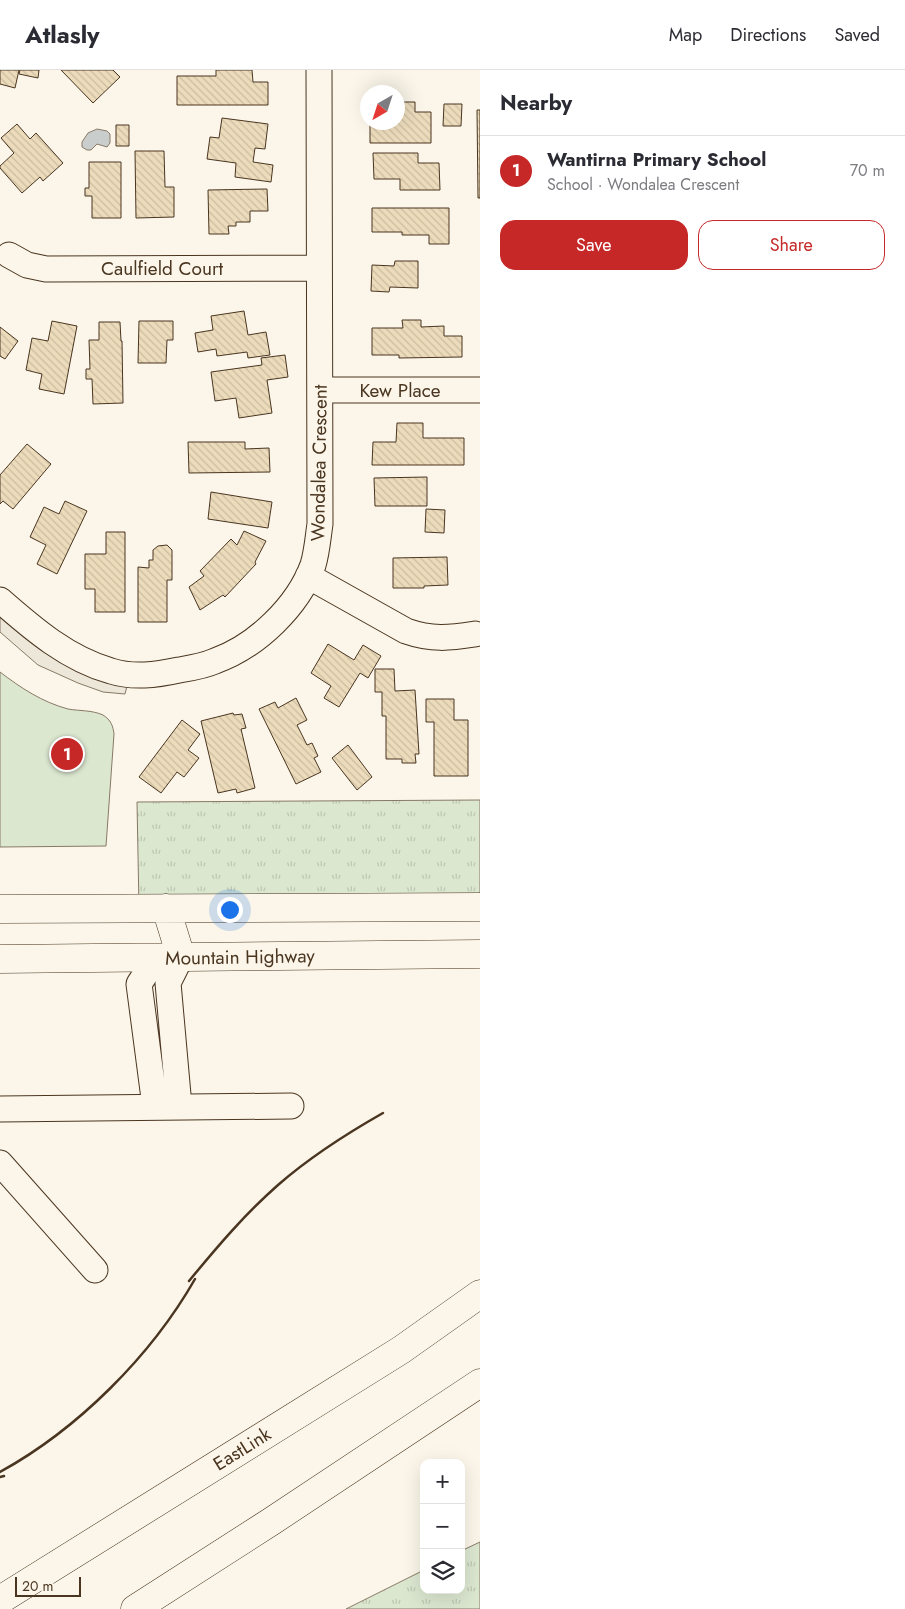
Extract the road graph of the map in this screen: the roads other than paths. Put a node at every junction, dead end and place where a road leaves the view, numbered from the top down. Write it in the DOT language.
graph roads {
  1 [pos="319,70"];
  2 [pos="8,255"];
  3 [pos="319,268"];
  4 [pos="321,390"];
  5 [pos="480,390"];
  6 [pos="308,576"];
  7 [pos="0,600"];
  8 [pos="475,634"];
  9 [pos="480,907"];
  10 [pos="166,908"];
  11 [pos="0,909"];
  12 [pos="480,954"];
  13 [pos="169,957"];
  14 [pos="0,959"];
  15 [pos="155,1106"];
  16 [pos="179,1106"];
  17 [pos="290,1106"];
  18 [pos="0,1109"];
  19 [pos="0,1163"];
  20 [pos="96,1270"];
  21 [pos="480,1294"];
  22 [pos="480,1383"];
  23 [pos="0,1600"];
  24 [pos="135,1609"];
  1 -- 3 [label="street, Wondalea Crescent"];
  2 -- 3 [label="street, Caulfield Court"];
  3 -- 4 [label="street, Wondalea Crescent"];
  4 -- 5 [label="street, Kew Place"];
  4 -- 6 [label="street, Wondalea Crescent"];
  6 -- 7 [label="street, Wondalea Crescent"];
  6 -- 8 [label="street"];
  9 -- 10 [label="main road"];
  10 -- 11 [label="main road"];
  10 -- 13 [label="main road"];
  12 -- 13 [label="main road, Mountain Highway"];
  13 -- 14 [label="main road, Mountain Highway"];
  13 -- 15 [label="street"];
  13 -- 16 [label="street"];
  15 -- 16 [label="street"];
  15 -- 18 [label="street"];
  16 -- 17 [label="street"];
  19 -- 20 [label="street"];
  21 -- 23 [label="main road, EastLink"];
  22 -- 24 [label="main road"];
}
